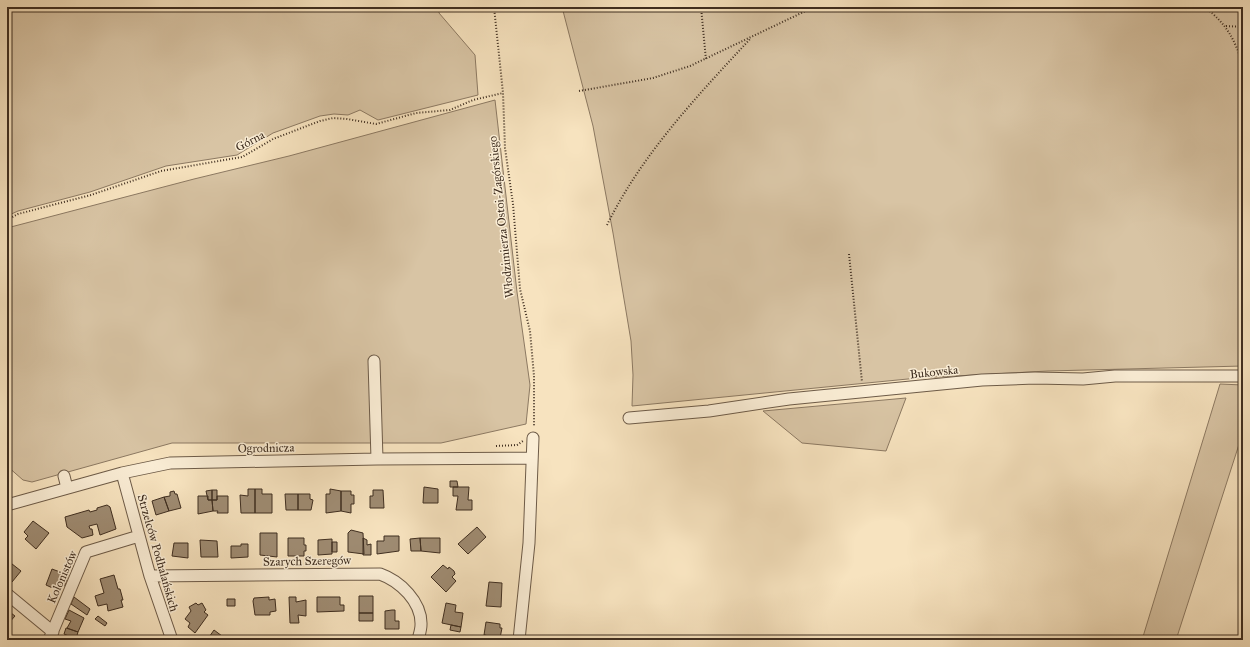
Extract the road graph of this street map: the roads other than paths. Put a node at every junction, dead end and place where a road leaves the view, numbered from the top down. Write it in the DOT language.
graph roads {
  1 [pos="374,361"];
  2 [pos="1243,376"];
  3 [pos="629,418"];
  4 [pos="533,438"];
  5 [pos="531,458"];
  6 [pos="377,459"];
  7 [pos="122,473"];
  8 [pos="64,476"];
  9 [pos="67,488"];
  10 [pos="7,505"];
  11 [pos="139,536"];
  12 [pos="150,576"];
  13 [pos="7,594"];
  14 [pos="51,636"];
  15 [pos="172,640"];
  16 [pos="418,640"];
  17 [pos="519,640"];
  1 -- 6 [label="street"];
  2 -- 3 [label="street, Bukowska"];
  4 -- 5 [label="street"];
  5 -- 6 [label="street, Ogrodnicza"];
  5 -- 17 [label="street"];
  6 -- 7 [label="street, Ogrodnicza"];
  7 -- 9 [label="street, Ogrodnicza"];
  7 -- 11 [label="street, Strzelców Podhalańskich"];
  8 -- 9 [label="street"];
  9 -- 10 [label="street, Ogrodnicza"];
  11 -- 12 [label="street, Strzelców Podhalańskich"];
  11 -- 14 [label="street, Kolonistów"];
  12 -- 15 [label="street, Strzelców Podhalańskich"];
  12 -- 16 [label="street, Szarych Szeregów"];
  13 -- 14 [label="street"];
}
